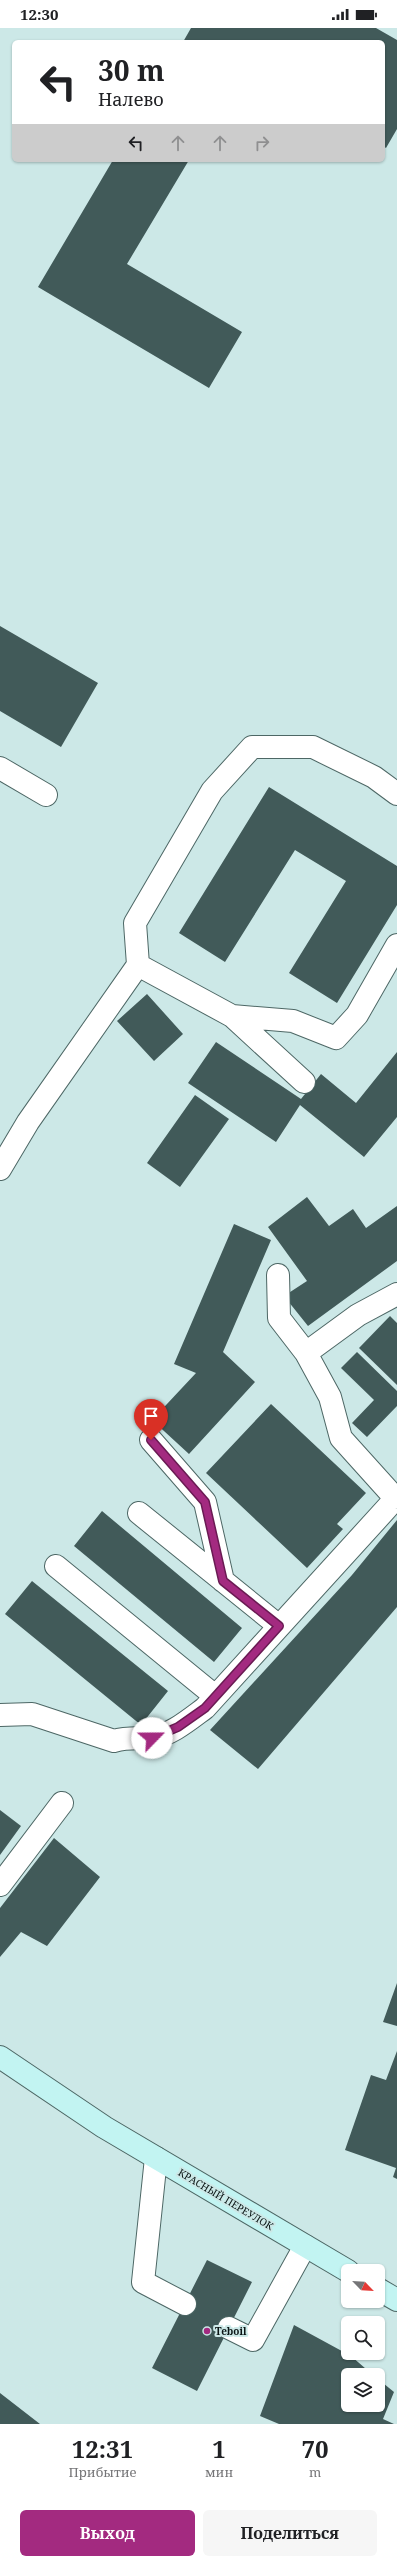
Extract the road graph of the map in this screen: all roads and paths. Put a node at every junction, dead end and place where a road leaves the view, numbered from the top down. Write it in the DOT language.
graph roads {
  1 [pos="0,768"];
  2 [pos="397,794"];
  3 [pos="46,795"];
  4 [pos="397,945"];
  5 [pos="138,965"];
  6 [pos="232,1016"];
  7 [pos="304,1082"];
  8 [pos="0,1169"];
  9 [pos="278,1275"];
  10 [pos="397,1294"];
  11 [pos="306,1353"];
  12 [pos="151,1440"];
  13 [pos="396,1498"];
  14 [pos="139,1514"];
  15 [pos="56,1566"];
  16 [pos="223,1581"];
  17 [pos="279,1626"];
  18 [pos="215,1696"];
  19 [pos="0,1715"];
  20 [pos="62,1803"];
  21 [pos="0,1885"];
  22 [pos="0,2057"];
  23 [pos="156,2158"];
  24 [pos="305,2246"];
  25 [pos="341,2267"];
  26 [pos="385,2293"];
  27 [pos="397,2300"];
  28 [pos="185,2304"];
  29 [pos="229,2328"];
  1 -- 3 [label="lane"];
  2 -- 5 [label="lane"];
  4 -- 6 [label="lane"];
  5 -- 6 [label="lane"];
  5 -- 8 [label="lane"];
  6 -- 7 [label="lane"];
  9 -- 11 [label="lane"];
  10 -- 11 [label="lane"];
  11 -- 13 [label="lane"];
  12 -- 16 [label="lane"];
  13 -- 17 [label="lane"];
  14 -- 16 [label="lane"];
  15 -- 18 [label="lane"];
  16 -- 17 [label="lane"];
  17 -- 18 [label="lane"];
  18 -- 19 [label="lane"];
  20 -- 21 [label="lane"];
  22 -- 23 [label="main road, КРАСНЫЙ ПЕРЕУЛОК"];
  23 -- 24 [label="main road, КРАСНЫЙ ПЕРЕУЛОК"];
  23 -- 28 [label="lane"];
  24 -- 25 [label="main road, КРАСНЫЙ ПЕРЕУЛОК"];
  24 -- 29 [label="lane"];
  26 -- 27 [label="main road"];
}
